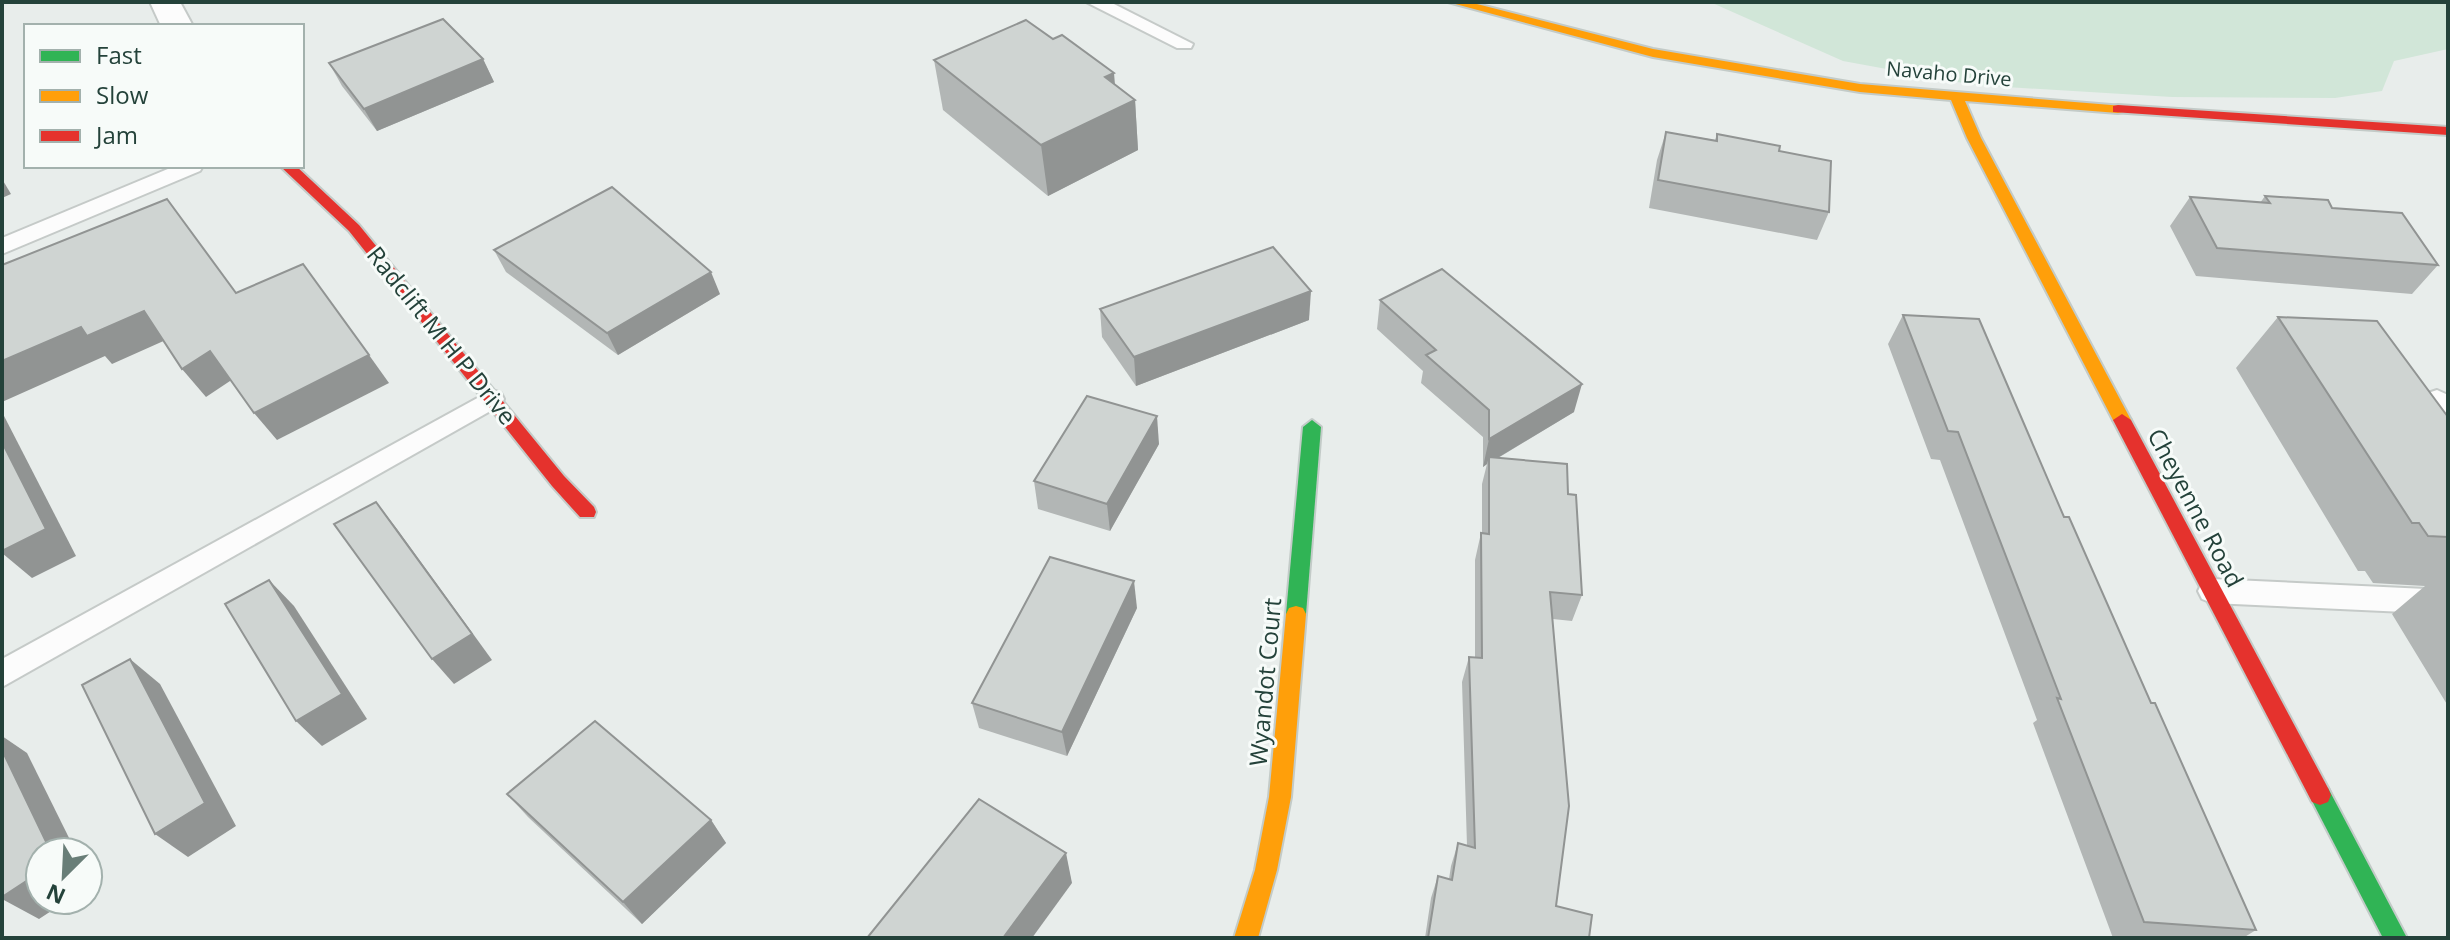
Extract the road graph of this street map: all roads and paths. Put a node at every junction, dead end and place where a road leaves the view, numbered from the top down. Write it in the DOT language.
graph roads {
  1 [pos="165,2"];
  2 [pos="1095,2"];
  3 [pos="1454,2"];
  4 [pos="176,24"];
  5 [pos="1184,44"];
  6 [pos="1957,98"];
  7 [pos="2448,131"];
  8 [pos="188,168"];
  9 [pos="289,168"];
  10 [pos="2,247"];
  11 [pos="492,399"];
  12 [pos="1312,427"];
  13 [pos="587,512"];
  14 [pos="2212,591"];
  15 [pos="2448,602"];
  16 [pos="2,674"];
  17 [pos="1246,938"];
  18 [pos="2395,938"];
  1 -- 4 [label="street"];
  2 -- 5 [label="lane"];
  3 -- 6 [label="street, Navaho Drive"];
  6 -- 7 [label="street, Navaho Drive"];
  6 -- 14 [label="street, Cheyenne Road"];
  8 -- 10 [label="lane"];
  9 -- 11 [label="street, Radclift M H P Drive"];
  11 -- 13 [label="street, Radclift M H P Drive"];
  11 -- 16 [label="lane"];
  12 -- 17 [label="street, Wyandot Court"];
  14 -- 15 [label="lane"];
  14 -- 18 [label="street, Cheyenne Road"];
}
